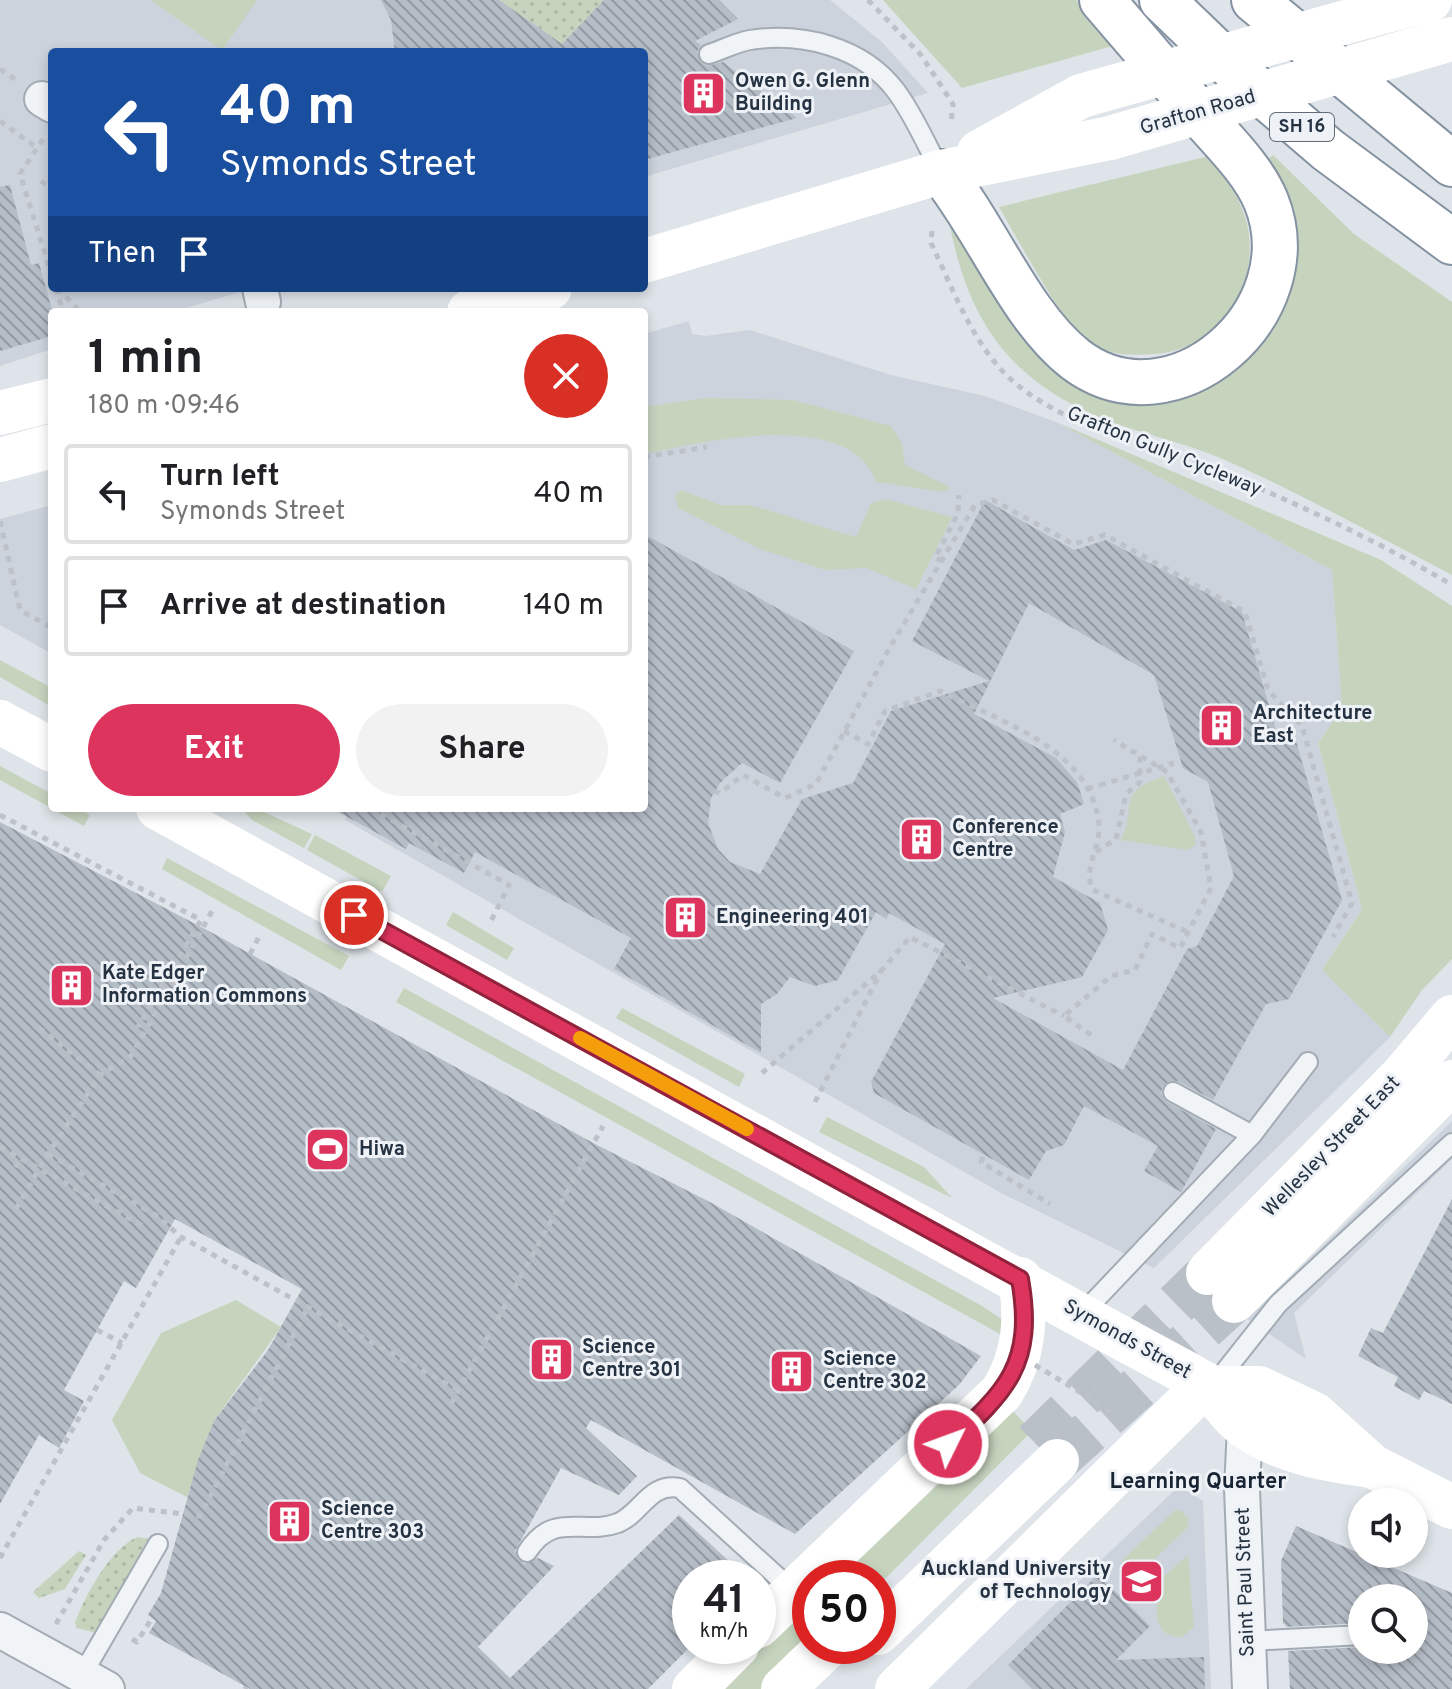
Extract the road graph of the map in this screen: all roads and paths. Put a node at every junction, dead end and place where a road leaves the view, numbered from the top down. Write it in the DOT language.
graph roads {
  1 [pos="868,0"];
  2 [pos="1102,0"];
  3 [pos="1162,0"];
  4 [pos="1254,0"];
  5 [pos="1430,0"];
  6 [pos="1433,44"];
  7 [pos="709,54"];
  8 [pos="953,104"];
  9 [pos="46,113"];
  10 [pos="0,121"];
  11 [pos="37,148"];
  12 [pos="1452,164"];
  13 [pos="941,172"];
  14 [pos="41,181"];
  15 [pos="48,187"];
  16 [pos="933,228"];
  17 [pos="1452,242"];
  18 [pos="648,260"];
  19 [pos="48,263"];
  20 [pos="61,292"];
  21 [pos="536,292"];
  22 [pos="76,308"];
  23 [pos="482,308"];
  24 [pos="48,401"];
  25 [pos="0,413"];
  26 [pos="48,447"];
  27 [pos="707,447"];
  28 [pos="648,456"];
  29 [pos="0,460"];
  30 [pos="959,495"];
  31 [pos="0,521"];
  32 [pos="942,561"];
  33 [pos="1452,585"];
  34 [pos="48,626"];
  35 [pos="0,722"];
  36 [pos="844,731"];
  37 [pos="1114,740"];
  38 [pos="48,748"];
  39 [pos="1140,755"];
  40 [pos="1174,763"];
  41 [pos="1087,789"];
  42 [pos="714,791"];
  43 [pos="165,812"];
  44 [pos="377,812"];
  45 [pos="0,815"];
  46 [pos="1096,852"];
  47 [pos="212,911"];
  48 [pos="491,921"];
  49 [pos="1188,932"];
  50 [pos="259,937"];
  51 [pos="1333,937"];
  52 [pos="250,954"];
  53 [pos="180,969"];
  54 [pos="882,970"];
  55 [pos="164,977"];
  56 [pos="1064,1016"];
  57 [pos="1452,1017"];
  58 [pos="138,1027"];
  59 [pos="39,1028"];
  60 [pos="1091,1035"];
  61 [pos="1308,1062"];
  62 [pos="762,1073"];
  63 [pos="100,1075"];
  64 [pos="1452,1082"];
  65 [pos="1173,1092"];
  66 [pos="815,1102"];
  67 [pos="603,1126"];
  68 [pos="1252,1135"];
  69 [pos="1452,1143"];
  70 [pos="0,1147"];
  71 [pos="47,1156"];
  72 [pos="22,1157"];
  73 [pos="983,1157"];
  74 [pos="15,1167"];
  75 [pos="1050,1204"];
  76 [pos="16,1209"];
  77 [pos="143,1226"];
  78 [pos="181,1237"];
  79 [pos="1020,1279"];
  80 [pos="308,1307"];
  81 [pos="1089,1320"];
  82 [pos="97,1330"];
  83 [pos="122,1343"];
  84 [pos="1035,1365"];
  85 [pos="1104,1375"];
  86 [pos="1203,1382"];
  87 [pos="456,1389"];
  88 [pos="1088,1397"];
  89 [pos="451,1404"];
  90 [pos="1127,1423"];
  91 [pos="1245,1427"];
  92 [pos="1372,1466"];
  93 [pos="1450,1502"];
  94 [pos="200,1516"];
  95 [pos="158,1544"];
  96 [pos="527,1552"];
  97 [pos="0,1558"];
  98 [pos="92,1559"];
  99 [pos="826,1560"];
  100 [pos="896,1581"];
  101 [pos="792,1590"];
  102 [pos="792,1592"];
  103 [pos="776,1608"];
  104 [pos="896,1614"];
  105 [pos="152,1618"];
  106 [pos="55,1625"];
  107 [pos="0,1630"];
  108 [pos="144,1630"];
  109 [pos="1348,1636"];
  110 [pos="1249,1641"];
  111 [pos="719,1664"];
  112 [pos="809,1664"];
  113 [pos="848,1664"];
  114 [pos="94,1682"];
  115 [pos="694,1689"];
  116 [pos="783,1689"];
  117 [pos="823,1689"];
  118 [pos="897,1689"];
  119 [pos="1250,1689"];
  1 -- 8 [label="path"];
  2 -- 13 [label="main road"];
  3 -- 17 [label="main road, SH 16"];
  4 -- 12 [label="main road"];
  5 -- 13 [label="main road, Grafton Road, bridge"];
  6 -- 13 [label="main road, Grafton Road, bridge"];
  7 -- 13 [label="lane"];
  9 -- 11 [label="path"];
  10 -- 11 [label="path"];
  11 -- 19 [label="path"];
  13 -- 18 [label="main road, Grafton Road"];
  14 -- 15 [label="path"];
  16 -- 33 [label="path, Grafton Gully Cycleway"];
  20 -- 22 [label="path"];
  21 -- 23 [label="main road"];
  24 -- 25 [label="main road"];
  26 -- 29 [label="main road"];
  27 -- 28 [label="path"];
  30 -- 32 [label="path"];
  31 -- 34 [label="path"];
  32 -- 36 [label="path"];
  32 -- 51 [label="path"];
  35 -- 38 [label="main road"];
  36 -- 41 [label="path"];
  36 -- 42 [label="path"];
  37 -- 39 [label="path"];
  39 -- 46 [label="path"];
  39 -- 49 [label="path"];
  40 -- 41 [label="path, bridge"];
  41 -- 46 [label="path"];
  43 -- 79 [label="main road, Symonds Street"];
  44 -- 48 [label="path"];
  45 -- 55 [label="path"];
  46 -- 49 [label="path"];
  47 -- 53 [label="path"];
  49 -- 56 [label="path"];
  50 -- 52 [label="path"];
  53 -- 55 [label="path"];
  53 -- 63 [label="path"];
  54 -- 56 [label="path"];
  54 -- 62 [label="path"];
  54 -- 66 [label="path"];
  55 -- 58 [label="path"];
  56 -- 60 [label="path"];
  57 -- 64 [label="main road, Wellesley Street East"];
  59 -- 63 [label="path"];
  61 -- 68 [label="lane"];
  63 -- 71 [label="path"];
  65 -- 68 [label="lane"];
  67 -- 87 [label="path"];
  68 -- 81 [label="lane"];
  69 -- 86 [label="lane"];
  70 -- 72 [label="path"];
  71 -- 76 [label="path, bridge"];
  71 -- 78 [label="path"];
  72 -- 74 [label="path"];
  72 -- 77 [label="path"];
  73 -- 75 [label="path"];
  78 -- 80 [label="path"];
  78 -- 83 [label="path"];
  79 -- 81 [label="main road, Symonds Street"];
  79 -- 99 [label="main road"];
  80 -- 87 [label="path"];
  80 -- 94 [label="path"];
  81 -- 86 [label="main road, Symonds Street, bridge"];
  82 -- 83 [label="path"];
  83 -- 97 [label="path"];
  84 -- 88 [label="path, bridge"];
  85 -- 88 [label="path, bridge"];
  86 -- 91 [label="main road, Symonds Street"];
  86 -- 92 [label="main road, Symonds Street"];
  86 -- 118 [label="main road"];
  87 -- 89 [label="path"];
  88 -- 90 [label="path, bridge"];
  91 -- 92 [label="main road, Symonds Street"];
  91 -- 110 [label="street, Saint Paul Street"];
  92 -- 93 [label="main road, Symonds Street"];
  95 -- 114 [label="lane"];
  96 -- 101 [label="lane"];
  98 -- 106 [label="path"];
  100 -- 104 [label="main road"];
  102 -- 103 [label="main road"];
  105 -- 108 [label="path"];
  107 -- 114 [label="street"];
  109 -- 110 [label="lane"];
  110 -- 119 [label="street, Saint Paul Street"];
  111 -- 115 [label="main road"];
  112 -- 116 [label="main road"];
  113 -- 117 [label="main road"];
}
